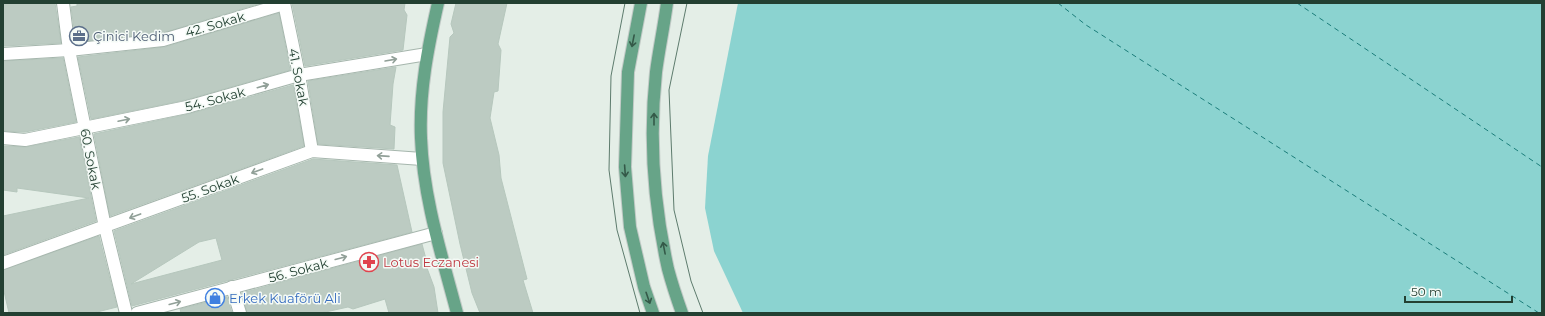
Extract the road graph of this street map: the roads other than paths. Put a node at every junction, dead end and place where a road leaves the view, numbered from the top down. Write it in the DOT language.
graph roads {
  1 [pos="63,3"];
  2 [pos="438,3"];
  3 [pos="641,3"];
  4 [pos="667,3"];
  5 [pos="284,4"];
  6 [pos="69,50"];
  7 [pos="3,54"];
  8 [pos="427,54"];
  9 [pos="299,76"];
  10 [pos="85,128"];
  11 [pos="3,138"];
  12 [pos="312,151"];
  13 [pos="422,159"];
  14 [pos="105,227"];
  15 [pos="436,233"];
  16 [pos="3,263"];
  17 [pos="232,288"];
  18 [pos="126,313"];
  19 [pos="137,313"];
  20 [pos="240,313"];
  21 [pos="457,313"];
  22 [pos="654,313"];
  23 [pos="682,313"];
  1 -- 6 [label="street, 60. Sokak"];
  2 -- 8 [label="main road"];
  3 -- 22 [label="main road, one-way"];
  23 -- 4 [label="main road, one-way"];
  5 -- 6 [label="street, 42. Sokak"];
  5 -- 9 [label="street, 41. Sokak"];
  6 -- 7 [label="street, 42. Sokak"];
  6 -- 10 [label="street, 60. Sokak"];
  9 -- 8 [label="street, 54. Sokak, one-way"];
  8 -- 13 [label="main road"];
  10 -- 9 [label="street, 54. Sokak, one-way"];
  9 -- 12 [label="street, 41. Sokak"];
  10 -- 11 [label="street, 54. Sokak"];
  10 -- 14 [label="street, 60. Sokak"];
  13 -- 12 [label="street, 55. Sokak, one-way"];
  12 -- 14 [label="street, 55. Sokak, one-way"];
  13 -- 15 [label="main road"];
  14 -- 16 [label="street, 55. Sokak"];
  14 -- 18 [label="street, 60. Sokak"];
  17 -- 15 [label="street, 56. Sokak, one-way"];
  15 -- 21 [label="main road"];
  19 -- 17 [label="street, 56. Sokak, one-way"];
  17 -- 20 [label="street"];
}
